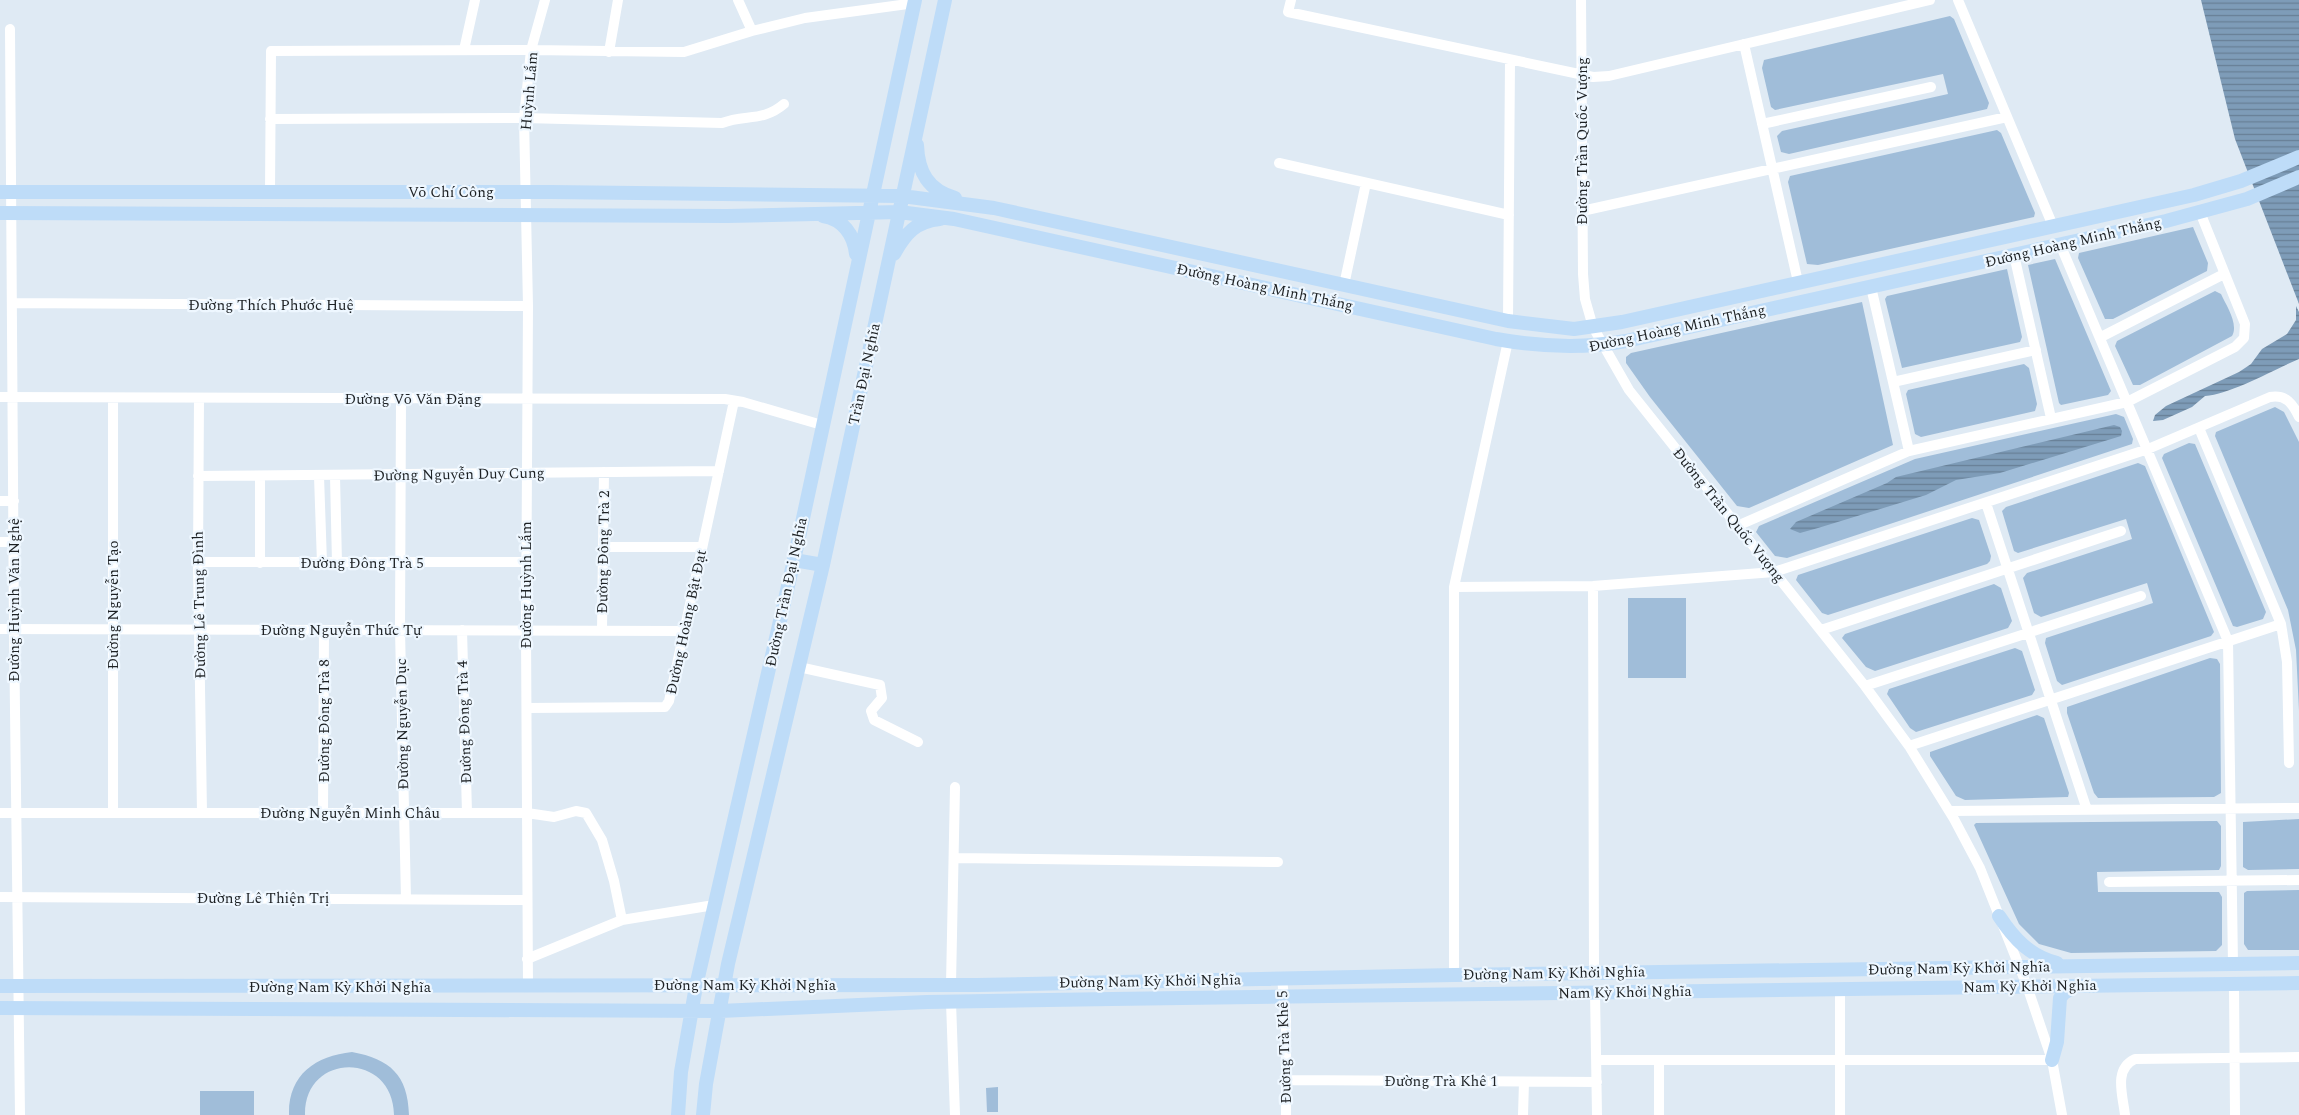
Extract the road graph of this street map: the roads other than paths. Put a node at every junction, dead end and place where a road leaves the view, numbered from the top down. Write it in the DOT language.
graph roads {
  1 [pos="475,0"];
  2 [pos="545,0"];
  3 [pos="618,0"];
  4 [pos="738,0"];
  5 [pos="945,0"];
  6 [pos="1291,0"];
  7 [pos="1581,0"];
  8 [pos="1930,0"];
  9 [pos="1958,0"];
  10 [pos="915,1"];
  11 [pos="10,29"];
  12 [pos="752,31"];
  13 [pos="1744,44"];
  14 [pos="0,47"];
  15 [pos="11,47"];
  16 [pos="464,50"];
  17 [pos="532,50"];
  18 [pos="609,52"];
  19 [pos="1510,60"];
  20 [pos="1582,75"];
  21 [pos="1931,87"];
  22 [pos="784,104"];
  23 [pos="0,117"];
  24 [pos="12,117"];
  25 [pos="2007,117"];
  26 [pos="524,118"];
  27 [pos="270,119"];
  28 [pos="918,123"];
  29 [pos="1762,124"];
  30 [pos="2299,158"];
  31 [pos="1279,163"];
  32 [pos="1772,168"];
  33 [pos="2299,177"];
  34 [pos="1366,183"];
  35 [pos="527,188"];
  36 [pos="6,192"];
  37 [pos="270,192"];
  38 [pos="871,196"];
  39 [pos="902,196"];
  40 [pos="994,208"];
  41 [pos="1582,211"];
  42 [pos="868,212"];
  43 [pos="899,212"];
  44 [pos="2200,212"];
  45 [pos="6,213"];
  46 [pos="812,214"];
  47 [pos="528,215"];
  48 [pos="1509,215"];
  49 [pos="954,219"];
  50 [pos="2053,226"];
  51 [pos="2060,244"];
  52 [pos="2014,255"];
  53 [pos="857,265"];
  54 [pos="887,265"];
  55 [pos="2224,274"];
  56 [pos="1798,282"];
  57 [pos="1344,285"];
  58 [pos="1871,287"];
  59 [pos="1802,302"];
  60 [pos="13,304"];
  61 [pos="1340,304"];
  62 [pos="528,306"];
  63 [pos="1508,321"];
  64 [pos="1593,327"];
  65 [pos="2101,337"];
  66 [pos="1508,341"];
  67 [pos="1602,346"];
  68 [pos="2036,350"];
  69 [pos="1893,382"];
  70 [pos="0,398"];
  71 [pos="14,398"];
  72 [pos="113,398"];
  73 [pos="199,398"];
  74 [pos="401,399"];
  75 [pos="528,399"];
  76 [pos="734,401"];
  77 [pos="2127,402"];
  78 [pos="2299,417"];
  79 [pos="2051,418"];
  80 [pos="822,425"];
  81 [pos="2199,428"];
  82 [pos="2148,449"];
  83 [pos="1909,451"];
  84 [pos="604,472"];
  85 [pos="719,472"];
  86 [pos="400,474"];
  87 [pos="527,474"];
  88 [pos="198,476"];
  89 [pos="260,476"];
  90 [pos="319,476"];
  91 [pos="335,476"];
  92 [pos="0,501"];
  93 [pos="14,501"];
  94 [pos="1986,503"];
  95 [pos="1737,526"];
  96 [pos="2121,531"];
  97 [pos="0,542"];
  98 [pos="15,542"];
  99 [pos="604,547"];
  100 [pos="702,547"];
  101 [pos="794,560"];
  102 [pos="198,562"];
  103 [pos="527,562"];
  104 [pos="260,563"];
  105 [pos="337,563"];
  106 [pos="401,563"];
  107 [pos="322,564"];
  108 [pos="823,565"];
  109 [pos="2007,568"];
  110 [pos="1774,572"];
  111 [pos="1454,586"];
  112 [pos="1593,586"];
  113 [pos="2141,596"];
  114 [pos="2281,624"];
  115 [pos="0,629"];
  116 [pos="14,629"];
  117 [pos="113,629"];
  118 [pos="199,630"];
  119 [pos="324,630"];
  120 [pos="400,630"];
  121 [pos="462,630"];
  122 [pos="1821,630"];
  123 [pos="526,631"];
  124 [pos="602,631"];
  125 [pos="682,631"];
  126 [pos="2028,632"];
  127 [pos="2228,641"];
  128 [pos="799,667"];
  129 [pos="1865,686"];
  130 [pos="2051,700"];
  131 [pos="527,708"];
  132 [pos="2294,726"];
  133 [pos="918,742"];
  134 [pos="1909,746"];
  135 [pos="2289,763"];
  136 [pos="955,787"];
  137 [pos="2299,808"];
  138 [pos="2231,809"];
  139 [pos="2087,810"];
  140 [pos="1950,812"];
  141 [pos="0,813"];
  142 [pos="16,813"];
  143 [pos="113,813"];
  144 [pos="202,813"];
  145 [pos="324,813"];
  146 [pos="404,813"];
  147 [pos="467,813"];
  148 [pos="527,813"];
  149 [pos="954,858"];
  150 [pos="1278,862"];
  151 [pos="2232,880"];
  152 [pos="2299,880"];
  153 [pos="2110,882"];
  154 [pos="0,897"];
  155 [pos="17,897"];
  156 [pos="406,899"];
  157 [pos="526,900"];
  158 [pos="714,904"];
  159 [pos="1999,916"];
  160 [pos="622,920"];
  161 [pos="527,959"];
  162 [pos="2299,963"];
  163 [pos="2233,964"];
  164 [pos="2072,966"];
  165 [pos="2018,967"];
  166 [pos="1594,972"];
  167 [pos="1454,975"];
  168 [pos="1282,978"];
  169 [pos="2299,983"];
  170 [pos="951,984"];
  171 [pos="2234,984"];
  172 [pos="0,986"];
  173 [pos="17,986"];
  174 [pos="696,986"];
  175 [pos="725,986"];
  176 [pos="2027,986"];
  177 [pos="2075,986"];
  178 [pos="528,987"];
  179 [pos="1840,988"];
  180 [pos="1596,992"];
  181 [pos="1284,997"];
  182 [pos="951,1002"];
  183 [pos="0,1008"];
  184 [pos="20,1008"];
  185 [pos="692,1010"];
  186 [pos="720,1011"];
  187 [pos="2299,1057"];
  188 [pos="2235,1058"];
  189 [pos="1596,1060"];
  190 [pos="1659,1060"];
  191 [pos="1840,1060"];
  192 [pos="2052,1060"];
  193 [pos="1286,1080"];
  194 [pos="1524,1082"];
  195 [pos="1597,1082"];
  196 [pos="20,1115"];
  197 [pos="678,1115"];
  198 [pos="703,1115"];
  199 [pos="954,1115"];
  200 [pos="1286,1115"];
  201 [pos="1523,1115"];
  202 [pos="1597,1115"];
  203 [pos="1659,1115"];
  204 [pos="1840,1115"];
  205 [pos="2062,1115"];
  206 [pos="2125,1115"];
  207 [pos="2235,1115"];
  1 -- 16 [label="street"];
  2 -- 17 [label="street, Huỳnh Lắm"];
  3 -- 18 [label="street"];
  4 -- 12 [label="street"];
  5 -- 28 [label="main road, Trần Đại Nghĩa"];
  6 -- 19 [label="street"];
  7 -- 20 [label="street, Đường Trần Quốc Vượng"];
  8 -- 13 [label="street"];
  9 -- 25 [label="street"];
  10 -- 12 [label="street"];
  10 -- 38 [label="main road, Đường Trần Đại Nghĩa"];
  11 -- 15 [label="street, Đường Huỳnh Văn Nghệ"];
  12 -- 18 [label="street"];
  13 -- 20 [label="street"];
  13 -- 29 [label="street"];
  14 -- 15 [label="street"];
  15 -- 24 [label="street, Đường Huỳnh Văn Nghệ"];
  16 -- 17 [label="street"];
  16 -- 27 [label="street"];
  17 -- 18 [label="street"];
  17 -- 26 [label="street, Huỳnh Lắm"];
  19 -- 20 [label="street"];
  19 -- 48 [label="street"];
  20 -- 41 [label="street, Đường Trần Quốc Vượng"];
  21 -- 29 [label="street"];
  22 -- 26 [label="street"];
  23 -- 24 [label="street"];
  24 -- 36 [label="street, Đường Huỳnh Văn Nghệ"];
  25 -- 32 [label="street"];
  25 -- 50 [label="street"];
  26 -- 27 [label="street"];
  26 -- 35 [label="street, Huỳnh Lắm"];
  27 -- 37 [label="street"];
  28 -- 39 [label="main road, Trần Đại Nghĩa"];
  28 -- 40 [label="main road"];
  29 -- 32 [label="street"];
  30 -- 50 [label="main road, Đường Hoàng Minh Thắng"];
  31 -- 34 [label="street"];
  32 -- 41 [label="street"];
  32 -- 56 [label="street"];
  33 -- 44 [label="main road, Đường Hoàng Minh Thắng"];
  34 -- 48 [label="street"];
  34 -- 57 [label="street"];
  35 -- 37 [label="main road, Võ Chí Công"];
  35 -- 38 [label="main road, Võ Chí Công"];
  35 -- 47 [label="street, Đường Huỳnh Lắm"];
  36 -- 37 [label="main road, Võ Chí Công"];
  36 -- 45 [label="street, Đường Huỳnh Văn Nghệ"];
  38 -- 39 [label="main road, Võ Chí Công"];
  38 -- 42 [label="main road, Đường Trần Đại Nghĩa"];
  39 -- 40 [label="main road, Đường Hoàng Minh Thắng"];
  39 -- 43 [label="main road, Trần Đại Nghĩa"];
  40 -- 57 [label="main road, Đường Hoàng Minh Thắng"];
  41 -- 64 [label="street, Đường Trần Quốc Vượng"];
  42 -- 43 [label="main road, Võ Chí Công"];
  42 -- 46 [label="main road, Võ Chí Công"];
  42 -- 53 [label="main road, Đường Trần Đại Nghĩa"];
  43 -- 49 [label="main road, Đường Hoàng Minh Thắng"];
  43 -- 54 [label="main road, Trần Đại Nghĩa"];
  44 -- 51 [label="main road, Đường Hoàng Minh Thắng"];
  44 -- 55 [label="street"];
  45 -- 47 [label="main road, Võ Chí Công"];
  45 -- 60 [label="street, Đường Huỳnh Văn Nghệ"];
  46 -- 47 [label="main road, Võ Chí Công"];
  46 -- 53 [label="main road"];
  47 -- 62 [label="street, Đường Huỳnh Lắm"];
  48 -- 63 [label="street"];
  49 -- 54 [label="main road"];
  49 -- 61 [label="main road, Đường Hoàng Minh Thắng"];
  50 -- 51 [label="main road"];
  50 -- 56 [label="main road, Đường Hoàng Minh Thắng"];
  51 -- 52 [label="main road, Đường Hoàng Minh Thắng"];
  51 -- 65 [label="street"];
  52 -- 58 [label="main road, Đường Hoàng Minh Thắng"];
  52 -- 68 [label="street"];
  53 -- 80 [label="main road, Đường Trần Đại Nghĩa"];
  54 -- 108 [label="main road, Trần Đại Nghĩa"];
  55 -- 65 [label="street"];
  55 -- 77 [label="street"];
  56 -- 59 [label="main road"];
  56 -- 64 [label="main road, Đường Hoàng Minh Thắng"];
  57 -- 61 [label="main road"];
  57 -- 63 [label="main road, Đường Hoàng Minh Thắng"];
  58 -- 59 [label="main road, Đường Hoàng Minh Thắng"];
  58 -- 69 [label="street"];
  59 -- 67 [label="main road, Đường Hoàng Minh Thắng"];
  60 -- 62 [label="street, Đường Thích Phước Huệ"];
  60 -- 71 [label="street, Đường Huỳnh Văn Nghệ"];
  61 -- 66 [label="main road, Đường Hoàng Minh Thắng"];
  62 -- 75 [label="street, Đường Huỳnh Lắm"];
  63 -- 64 [label="main road, Đường Hoàng Minh Thắng"];
  64 -- 67 [label="street, Đường Trần Quốc Vượng"];
  65 -- 77 [label="street"];
  66 -- 67 [label="main road, Đường Hoàng Minh Thắng"];
  66 -- 111 [label="street"];
  67 -- 95 [label="street, Đường Trần Quốc Vượng"];
  68 -- 69 [label="street"];
  68 -- 79 [label="street"];
  69 -- 83 [label="street"];
  70 -- 71 [label="street, Đường Võ Văn Đặng"];
  71 -- 72 [label="street, Đường Võ Văn Đặng"];
  71 -- 93 [label="street, Đường Huỳnh Văn Nghệ"];
  72 -- 73 [label="street, Đường Võ Văn Đặng"];
  72 -- 117 [label="street, Đường Nguyễn Tạo"];
  73 -- 74 [label="street, Đường Võ Văn Đặng"];
  73 -- 88 [label="street, Đường Lê Trung Đình"];
  74 -- 75 [label="street, Đường Võ Văn Đặng"];
  74 -- 86 [label="street, Đường Nguyễn Dục"];
  75 -- 76 [label="street, Đường Võ Văn Đặng"];
  75 -- 87 [label="street, Đường Huỳnh Lắm"];
  76 -- 80 [label="street, Đường Võ Văn Đặng"];
  76 -- 85 [label="street, Đường Hoàng Bật Đạt"];
  77 -- 79 [label="street"];
  77 -- 82 [label="street"];
  78 -- 81 [label="street"];
  79 -- 83 [label="street"];
  80 -- 101 [label="main road, Đường Trần Đại Nghĩa"];
  81 -- 82 [label="street"];
  81 -- 114 [label="street"];
  82 -- 94 [label="street"];
  82 -- 127 [label="street"];
  83 -- 95 [label="street"];
  84 -- 85 [label="street, Đường Nguyễn Duy Cung"];
  84 -- 87 [label="street, Đường Nguyễn Duy Cung"];
  84 -- 99 [label="street, Đường Đông Trà 2"];
  85 -- 100 [label="street, Đường Hoàng Bật Đạt"];
  86 -- 87 [label="street, Đường Nguyễn Duy Cung"];
  86 -- 91 [label="street, Đường Nguyễn Duy Cung"];
  86 -- 106 [label="street, Đường Nguyễn Dục"];
  87 -- 103 [label="street, Đường Huỳnh Lắm"];
  88 -- 89 [label="street, Đường Nguyễn Duy Cung"];
  88 -- 102 [label="street, Đường Lê Trung Đình"];
  89 -- 90 [label="street, Đường Nguyễn Duy Cung"];
  89 -- 104 [label="street"];
  90 -- 91 [label="street, Đường Nguyễn Duy Cung"];
  90 -- 107 [label="street"];
  91 -- 105 [label="street"];
  92 -- 93 [label="street"];
  93 -- 98 [label="street, Đường Huỳnh Văn Nghệ"];
  94 -- 109 [label="street"];
  94 -- 110 [label="street"];
  95 -- 110 [label="street, Đường Trần Quốc Vượng"];
  96 -- 109 [label="street"];
  97 -- 98 [label="street"];
  98 -- 116 [label="street, Đường Huỳnh Văn Nghệ"];
  99 -- 100 [label="street"];
  99 -- 124 [label="street, Đường Đông Trà 2"];
  100 -- 125 [label="street, Đường Hoàng Bật Đạt"];
  101 -- 108 [label="main road"];
  101 -- 158 [label="main road, Đường Trần Đại Nghĩa"];
  102 -- 104 [label="street, Đường Đông Trà 5"];
  102 -- 118 [label="street, Đường Lê Trung Đình"];
  103 -- 106 [label="street, Đường Đông Trà 5"];
  103 -- 123 [label="street, Đường Huỳnh Lắm"];
  104 -- 107 [label="street, Đường Đông Trà 5"];
  105 -- 106 [label="street, Đường Đông Trà 5"];
  105 -- 107 [label="street, Đường Đông Trà 5"];
  106 -- 120 [label="street, Đường Nguyễn Dục"];
  108 -- 128 [label="main road, Trần Đại Nghĩa"];
  109 -- 122 [label="street"];
  109 -- 126 [label="street"];
  110 -- 112 [label="street"];
  110 -- 122 [label="street, Đường Trần Quốc Vượng"];
  111 -- 112 [label="street"];
  111 -- 167 [label="street"];
  112 -- 166 [label="street"];
  113 -- 126 [label="street"];
  114 -- 127 [label="street"];
  114 -- 132 [label="street"];
  115 -- 116 [label="street, Đường Nguyễn Thức Tự"];
  116 -- 117 [label="street, Đường Nguyễn Thức Tự"];
  116 -- 142 [label="street, Đường Huỳnh Văn Nghệ"];
  117 -- 118 [label="street, Đường Nguyễn Thức Tự"];
  117 -- 143 [label="street, Đường Nguyễn Tạo"];
  118 -- 119 [label="street, Đường Nguyễn Thức Tự"];
  118 -- 144 [label="street, Đường Lê Trung Đình"];
  119 -- 120 [label="street, Đường Nguyễn Thức Tự"];
  119 -- 145 [label="street, Đường Đông Trà 8"];
  120 -- 121 [label="street, Đường Nguyễn Thức Tự"];
  120 -- 146 [label="street, Đường Nguyễn Dục"];
  121 -- 123 [label="street, Đường Nguyễn Thức Tự"];
  121 -- 147 [label="street, Đường Đông Trà 4"];
  122 -- 129 [label="street, Đường Trần Quốc Vượng"];
  123 -- 124 [label="street, Đường Nguyễn Thức Tự"];
  123 -- 131 [label="street, Đường Huỳnh Lắm"];
  124 -- 125 [label="street, Đường Nguyễn Thức Tự"];
  125 -- 131 [label="street, Đường Hoàng Bật Đạt"];
  126 -- 129 [label="street"];
  126 -- 130 [label="street"];
  127 -- 130 [label="street"];
  127 -- 138 [label="street"];
  128 -- 133 [label="street"];
  128 -- 175 [label="main road, Trần Đại Nghĩa"];
  129 -- 134 [label="street, Đường Trần Quốc Vượng"];
  130 -- 134 [label="street"];
  130 -- 139 [label="street"];
  131 -- 148 [label="street, Đường Huỳnh Lắm"];
  132 -- 135 [label="street"];
  134 -- 140 [label="street, Đường Trần Quốc Vượng"];
  136 -- 149 [label="street"];
  137 -- 138 [label="street"];
  138 -- 139 [label="street"];
  138 -- 151 [label="street"];
  139 -- 140 [label="street"];
  140 -- 159 [label="street, Đường Trần Quốc Vượng"];
  141 -- 142 [label="street, Đường Nguyễn Minh Châu"];
  142 -- 143 [label="street, Đường Nguyễn Minh Châu"];
  142 -- 155 [label="street, Đường Huỳnh Văn Nghệ"];
  143 -- 144 [label="street, Đường Nguyễn Minh Châu"];
  144 -- 145 [label="street, Đường Nguyễn Minh Châu"];
  145 -- 146 [label="street, Đường Nguyễn Minh Châu"];
  146 -- 147 [label="street, Đường Nguyễn Minh Châu"];
  146 -- 156 [label="street, Đường Nguyễn Dục"];
  147 -- 148 [label="street, Đường Nguyễn Minh Châu"];
  148 -- 157 [label="street, Đường Huỳnh Lắm"];
  148 -- 160 [label="street, Đường Nguyễn Minh Châu"];
  149 -- 150 [label="street"];
  149 -- 170 [label="street"];
  151 -- 152 [label="street"];
  151 -- 153 [label="street"];
  151 -- 163 [label="street"];
  154 -- 155 [label="street, Đường Lê Thiện Trị"];
  155 -- 156 [label="street, Đường Lê Thiện Trị"];
  155 -- 173 [label="street, Đường Huỳnh Văn Nghệ"];
  156 -- 157 [label="street, Đường Lê Thiện Trị"];
  157 -- 161 [label="street, Đường Huỳnh Lắm"];
  158 -- 160 [label="street"];
  158 -- 174 [label="main road, Đường Trần Đại Nghĩa"];
  159 -- 164 [label="main road"];
  159 -- 165 [label="street, Đường Trần Quốc Vượng"];
  160 -- 161 [label="street"];
  161 -- 178 [label="street, Đường Huỳnh Lắm"];
  162 -- 163 [label="main road, Đường Nam Kỳ Khởi Nghĩa"];
  163 -- 164 [label="main road, Đường Nam Kỳ Khởi Nghĩa"];
  164 -- 165 [label="main road, Đường Nam Kỳ Khởi Nghĩa"];
  165 -- 166 [label="main road, Đường Nam Kỳ Khởi Nghĩa"];
  165 -- 176 [label="street, Đường Trần Quốc Vượng"];
  166 -- 167 [label="main road, Đường Nam Kỳ Khởi Nghĩa"];
  167 -- 168 [label="main road, Đường Nam Kỳ Khởi Nghĩa"];
  168 -- 170 [label="main road, Đường Nam Kỳ Khởi Nghĩa"];
  168 -- 181 [label="street, Đường Trà Khê 5"];
  169 -- 171 [label="main road, Nam Kỳ Khởi Nghĩa"];
  170 -- 175 [label="main road, Đường Nam Kỳ Khởi Nghĩa"];
  170 -- 182 [label="main road"];
  171 -- 177 [label="main road, Nam Kỳ Khởi Nghĩa"];
  171 -- 188 [label="street"];
  172 -- 173 [label="main road, Đường Nam Kỳ Khởi Nghĩa"];
  173 -- 178 [label="main road, Đường Nam Kỳ Khởi Nghĩa"];
  173 -- 184 [label="street, Đường Huỳnh Văn Nghệ"];
  174 -- 175 [label="main road, Đường Nam Kỳ Khởi Nghĩa"];
  174 -- 178 [label="main road, Đường Nam Kỳ Khởi Nghĩa"];
  174 -- 185 [label="main road, Đường Trần Đại Nghĩa"];
  175 -- 186 [label="main road"];
  176 -- 177 [label="main road, Nam Kỳ Khởi Nghĩa"];
  176 -- 179 [label="main road, Nam Kỳ Khởi Nghĩa"];
  176 -- 192 [label="street, Đường Trần Quốc Vượng"];
  177 -- 192 [label="main road"];
  179 -- 180 [label="main road, Nam Kỳ Khởi Nghĩa"];
  179 -- 191 [label="street"];
  180 -- 181 [label="main road, Nam Kỳ Khởi Nghĩa"];
  180 -- 189 [label="street"];
  181 -- 182 [label="main road, Nam Kỳ Khởi Nghĩa"];
  181 -- 193 [label="street, Đường Trà Khê 5"];
  182 -- 186 [label="main road, Đường Nam Kỳ Khởi Nghĩa"];
  182 -- 199 [label="street"];
  183 -- 184 [label="main road, Đường Nam Kỳ Khởi Nghĩa"];
  184 -- 185 [label="main road, Đường Nam Kỳ Khởi Nghĩa"];
  184 -- 196 [label="street, Đường Huỳnh Văn Nghệ"];
  185 -- 186 [label="main road, Đường Nam Kỳ Khởi Nghĩa"];
  185 -- 197 [label="main road, Đường Trần Đại Nghĩa"];
  186 -- 198 [label="main road"];
  187 -- 188 [label="street"];
  188 -- 206 [label="street"];
  188 -- 207 [label="street"];
  189 -- 190 [label="street"];
  189 -- 195 [label="street"];
  190 -- 191 [label="street"];
  190 -- 203 [label="street"];
  191 -- 192 [label="street"];
  191 -- 204 [label="street"];
  192 -- 205 [label="street, Đường Trần Quốc Vượng"];
  193 -- 194 [label="street, Đường Trà Khê 1"];
  193 -- 200 [label="street, Đường Trà Khê 5"];
  194 -- 195 [label="street, Đường Trà Khê 1"];
  194 -- 201 [label="street"];
  195 -- 202 [label="street"];
}
